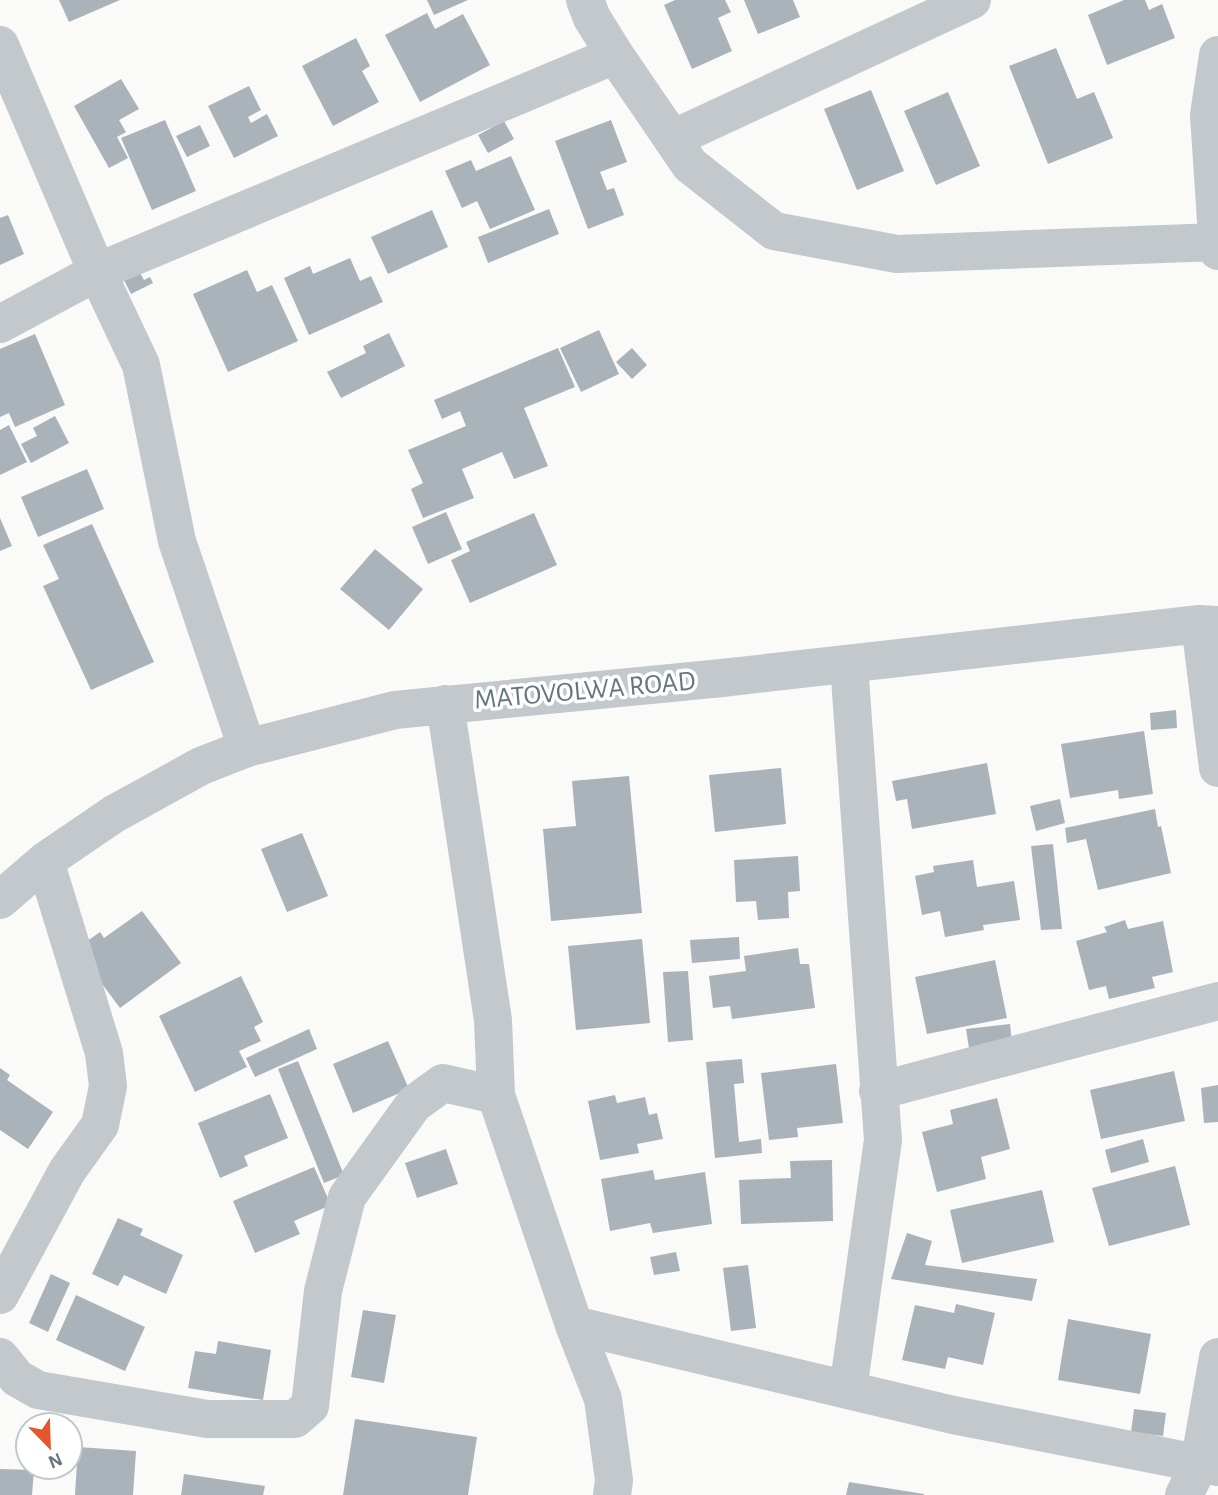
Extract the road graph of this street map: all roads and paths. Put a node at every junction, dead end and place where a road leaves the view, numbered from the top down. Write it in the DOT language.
graph roads {
  1 [pos="585,0"];
  2 [pos="972,0"];
  3 [pos="0,45"];
  4 [pos="615,55"];
  5 [pos="1218,55"];
  6 [pos="672,139"];
  7 [pos="1217,242"];
  8 [pos="1218,251"];
  9 [pos="97,272"];
  10 [pos="0,324"];
  11 [pos="1209,625"];
  12 [pos="849,664"];
  13 [pos="445,704"];
  14 [pos="247,748"];
  15 [pos="1218,768"];
  16 [pos="45,860"];
  17 [pos="0,900"];
  18 [pos="1218,1001"];
  19 [pos="878,1091"];
  20 [pos="496,1095"];
  21 [pos="0,1295"];
  22 [pos="574,1325"];
  23 [pos="0,1357"];
  24 [pos="1218,1357"];
  25 [pos="848,1390"];
  26 [pos="1200,1476"];
  27 [pos="612,1495"];
  1 -- 4 [label="street"];
  2 -- 6 [label="street"];
  3 -- 9 [label="street"];
  4 -- 6 [label="street"];
  4 -- 9 [label="street"];
  5 -- 7 [label="street"];
  6 -- 7 [label="street"];
  7 -- 8 [label="street"];
  9 -- 10 [label="street"];
  9 -- 14 [label="street"];
  11 -- 12 [label="street, MATOVOLWA ROAD"];
  11 -- 15 [label="street"];
  12 -- 13 [label="street, MATOVOLWA ROAD"];
  12 -- 19 [label="street"];
  13 -- 14 [label="street, MATOVOLWA ROAD"];
  13 -- 20 [label="street"];
  14 -- 16 [label="street, MATOVOLWA ROAD"];
  16 -- 17 [label="street, MATOVOLWA ROAD"];
  16 -- 21 [label="street"];
  18 -- 19 [label="street"];
  19 -- 25 [label="street"];
  20 -- 22 [label="street"];
  20 -- 23 [label="street"];
  22 -- 25 [label="street"];
  22 -- 27 [label="street"];
  24 -- 26 [label="street"];
  25 -- 26 [label="street"];
}
